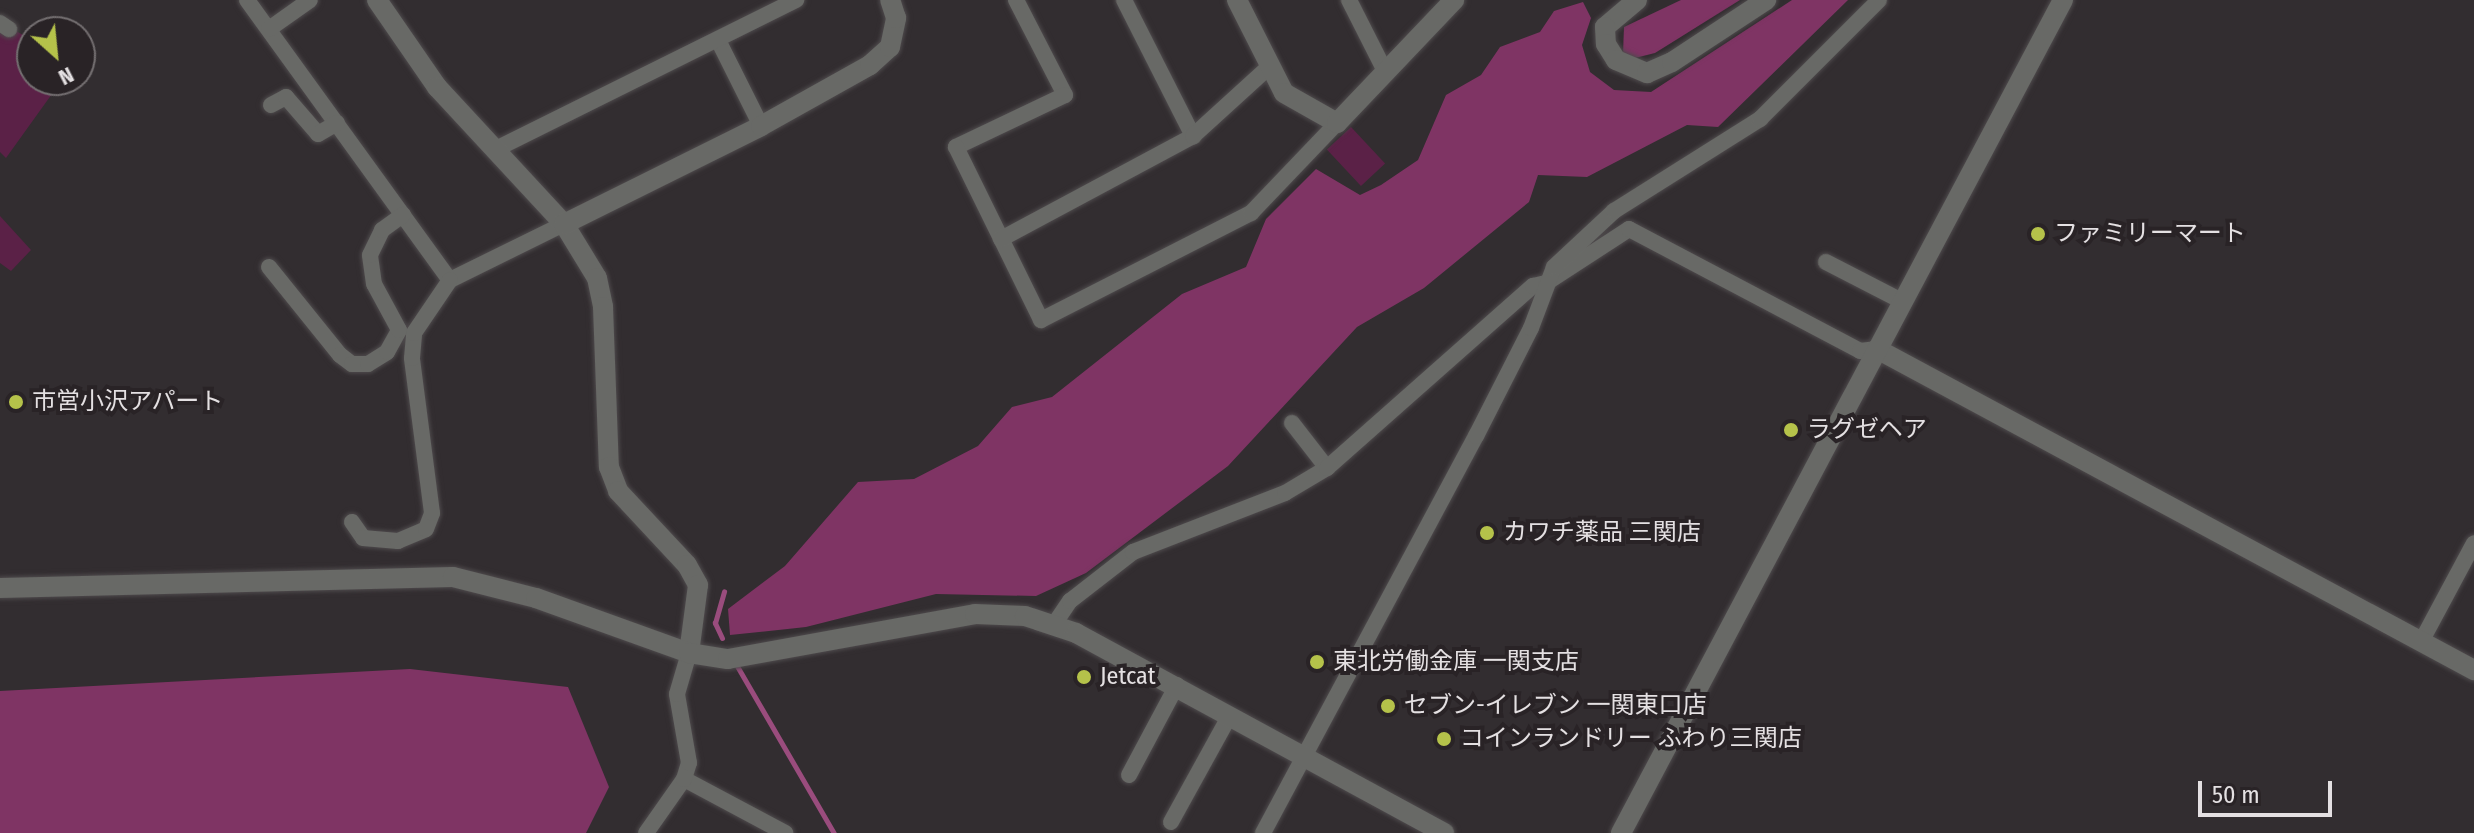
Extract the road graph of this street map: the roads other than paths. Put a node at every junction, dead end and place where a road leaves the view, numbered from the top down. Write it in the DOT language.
graph roads {
  1 [pos="247,0"];
  2 [pos="310,0"];
  3 [pos="377,0"];
  4 [pos="796,0"];
  5 [pos="890,0"];
  6 [pos="1016,0"];
  7 [pos="1124,0"];
  8 [pos="1237,0"];
  9 [pos="1349,0"];
  10 [pos="1454,0"];
  11 [pos="1637,0"];
  12 [pos="1766,0"];
  13 [pos="1879,0"];
  14 [pos="2063,0"];
  15 [pos="269,29"];
  16 [pos="718,40"];
  17 [pos="1270,66"];
  18 [pos="1386,73"];
  19 [pos="271,105"];
  20 [pos="337,123"];
  21 [pos="1337,123"];
  22 [pos="761,126"];
  23 [pos="1193,136"];
  24 [pos="498,148"];
  25 [pos="403,215"];
  26 [pos="564,224"];
  27 [pos="1001,239"];
  28 [pos="1826,262"];
  29 [pos="269,267"];
  30 [pos="450,280"];
  31 [pos="1546,283"];
  32 [pos="1902,301"];
  33 [pos="1877,349"];
  34 [pos="1292,423"];
  35 [pos="1327,468"];
  36 [pos="352,522"];
  37 [pos="2474,543"];
  38 [pos="0,588"];
  39 [pos="1055,623"];
  40 [pos="2421,642"];
  41 [pos="689,653"];
  42 [pos="2474,670"];
  43 [pos="1177,685"];
  44 [pos="1230,715"];
  45 [pos="1304,756"];
  46 [pos="1129,775"];
  47 [pos="684,779"];
  48 [pos="1171,822"];
  49 [pos="646,833"];
  50 [pos="785,833"];
  51 [pos="1263,833"];
  52 [pos="1444,833"];
  53 [pos="1621,833"];
  1 -- 15 [label="street"];
  2 -- 15 [label="street"];
  3 -- 24 [label="street"];
  4 -- 16 [label="street"];
  5 -- 22 [label="street"];
  6 -- 27 [label="street"];
  7 -- 23 [label="street"];
  8 -- 17 [label="street"];
  9 -- 18 [label="street"];
  10 -- 18 [label="street"];
  11 -- 12 [label="street"];
  13 -- 31 [label="street"];
  14 -- 32 [label="street"];
  15 -- 20 [label="street"];
  16 -- 22 [label="street"];
  16 -- 24 [label="street"];
  17 -- 21 [label="street"];
  17 -- 23 [label="street"];
  18 -- 21 [label="street"];
  19 -- 20 [label="street"];
  20 -- 25 [label="street"];
  21 -- 27 [label="street"];
  22 -- 26 [label="street"];
  23 -- 27 [label="street"];
  24 -- 26 [label="street"];
  25 -- 29 [label="street"];
  25 -- 30 [label="street"];
  26 -- 30 [label="street"];
  26 -- 41 [label="street"];
  28 -- 32 [label="street"];
  30 -- 36 [label="street"];
  31 -- 33 [label="street"];
  31 -- 35 [label="street"];
  31 -- 45 [label="street"];
  32 -- 33 [label="street"];
  33 -- 40 [label="street"];
  33 -- 53 [label="street"];
  34 -- 35 [label="street"];
  35 -- 39 [label="street"];
  37 -- 40 [label="street"];
  38 -- 41 [label="street"];
  39 -- 41 [label="street"];
  39 -- 43 [label="street"];
  40 -- 42 [label="street"];
  41 -- 47 [label="street"];
  43 -- 44 [label="street"];
  43 -- 46 [label="street"];
  44 -- 45 [label="street"];
  44 -- 48 [label="street"];
  45 -- 51 [label="street"];
  45 -- 52 [label="street"];
  47 -- 49 [label="street"];
  47 -- 50 [label="street"];
}
